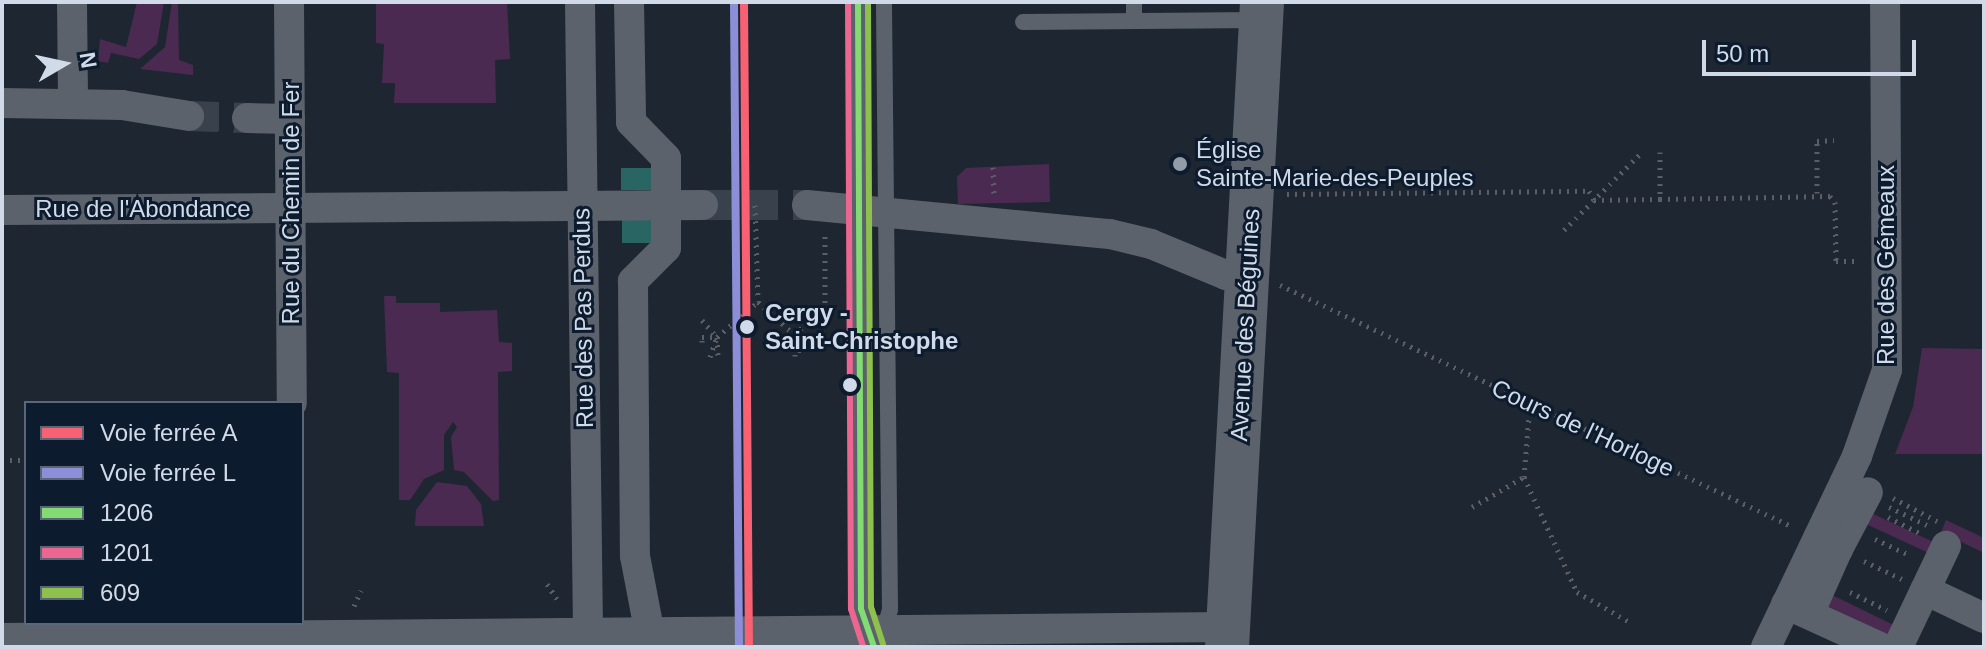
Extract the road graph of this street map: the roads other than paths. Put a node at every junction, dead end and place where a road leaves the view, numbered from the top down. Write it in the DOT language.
graph roads {
  1 [pos="72,2"];
  2 [pos="289,2"];
  3 [pos="580,2"];
  4 [pos="629,2"];
  5 [pos="858,2"];
  6 [pos="884,2"];
  7 [pos="1134,2"];
  8 [pos="1885,2"];
  9 [pos="1262,11"];
  10 [pos="1134,21"];
  11 [pos="1023,22"];
  12 [pos="2,103"];
  13 [pos="73,103"];
  14 [pos="189,116"];
  15 [pos="247,118"];
  16 [pos="290,119"];
  17 [pos="703,205"];
  18 [pos="666,206"];
  19 [pos="816,206"];
  20 [pos="291,208"];
  21 [pos="581,209"];
  22 [pos="2,210"];
  23 [pos="873,213"];
  24 [pos="1249,277"];
  25 [pos="292,401"];
  26 [pos="1878,494"];
  27 [pos="1841,543"];
  28 [pos="1797,609"];
  29 [pos="1984,618"];
  30 [pos="647,619"];
  31 [pos="588,633"];
  32 [pos="294,635"];
  33 [pos="1228,637"];
  34 [pos="2,638"];
  35 [pos="876,639"];
  36 [pos="1766,647"];
  37 [pos="1880,647"];
  38 [pos="1898,647"];
  1 -- 13 [label="street"];
  2 -- 16 [label="street, Rue du Chemin de Fer"];
  3 -- 21 [label="street, Rue des Pas Perdus"];
  4 -- 18 [label="street"];
  5 -- 23 [label="lane"];
  6 -- 23 [label="lane"];
  7 -- 10 [label="lane"];
  8 -- 27 [label="street, Rue des Gémeaux"];
  9 -- 10 [label="lane"];
  9 -- 24 [label="street, Avenue des Béguines"];
  10 -- 11 [label="lane"];
  12 -- 13 [label="street"];
  13 -- 14 [label="street"];
  15 -- 16 [label="street"];
  16 -- 20 [label="street, Rue du Chemin de Fer"];
  17 -- 18 [label="street, Rue de l'Abondance"];
  18 -- 21 [label="street, Rue de l'Abondance"];
  18 -- 30 [label="street"];
  19 -- 23 [label="street"];
  20 -- 21 [label="street, Rue de l'Abondance"];
  20 -- 22 [label="street, Rue de l'Abondance"];
  20 -- 25 [label="street, Rue du Chemin de Fer"];
  21 -- 31 [label="street, Rue des Pas Perdus"];
  23 -- 24 [label="street"];
  23 -- 35 [label="lane"];
  23 -- 35 [label="lane"];
  24 -- 33 [label="street, Avenue des Béguines"];
  26 -- 27 [label="street"];
  27 -- 28 [label="street, Rue des Gémeaux"];
  28 -- 36 [label="street, Rue des Gémeaux"];
  28 -- 37 [label="street"];
  29 -- 38 [label="street"];
  31 -- 32 [label="street"];
  31 -- 35 [label="street"];
  32 -- 34 [label="street"];
  33 -- 35 [label="street"];
}
